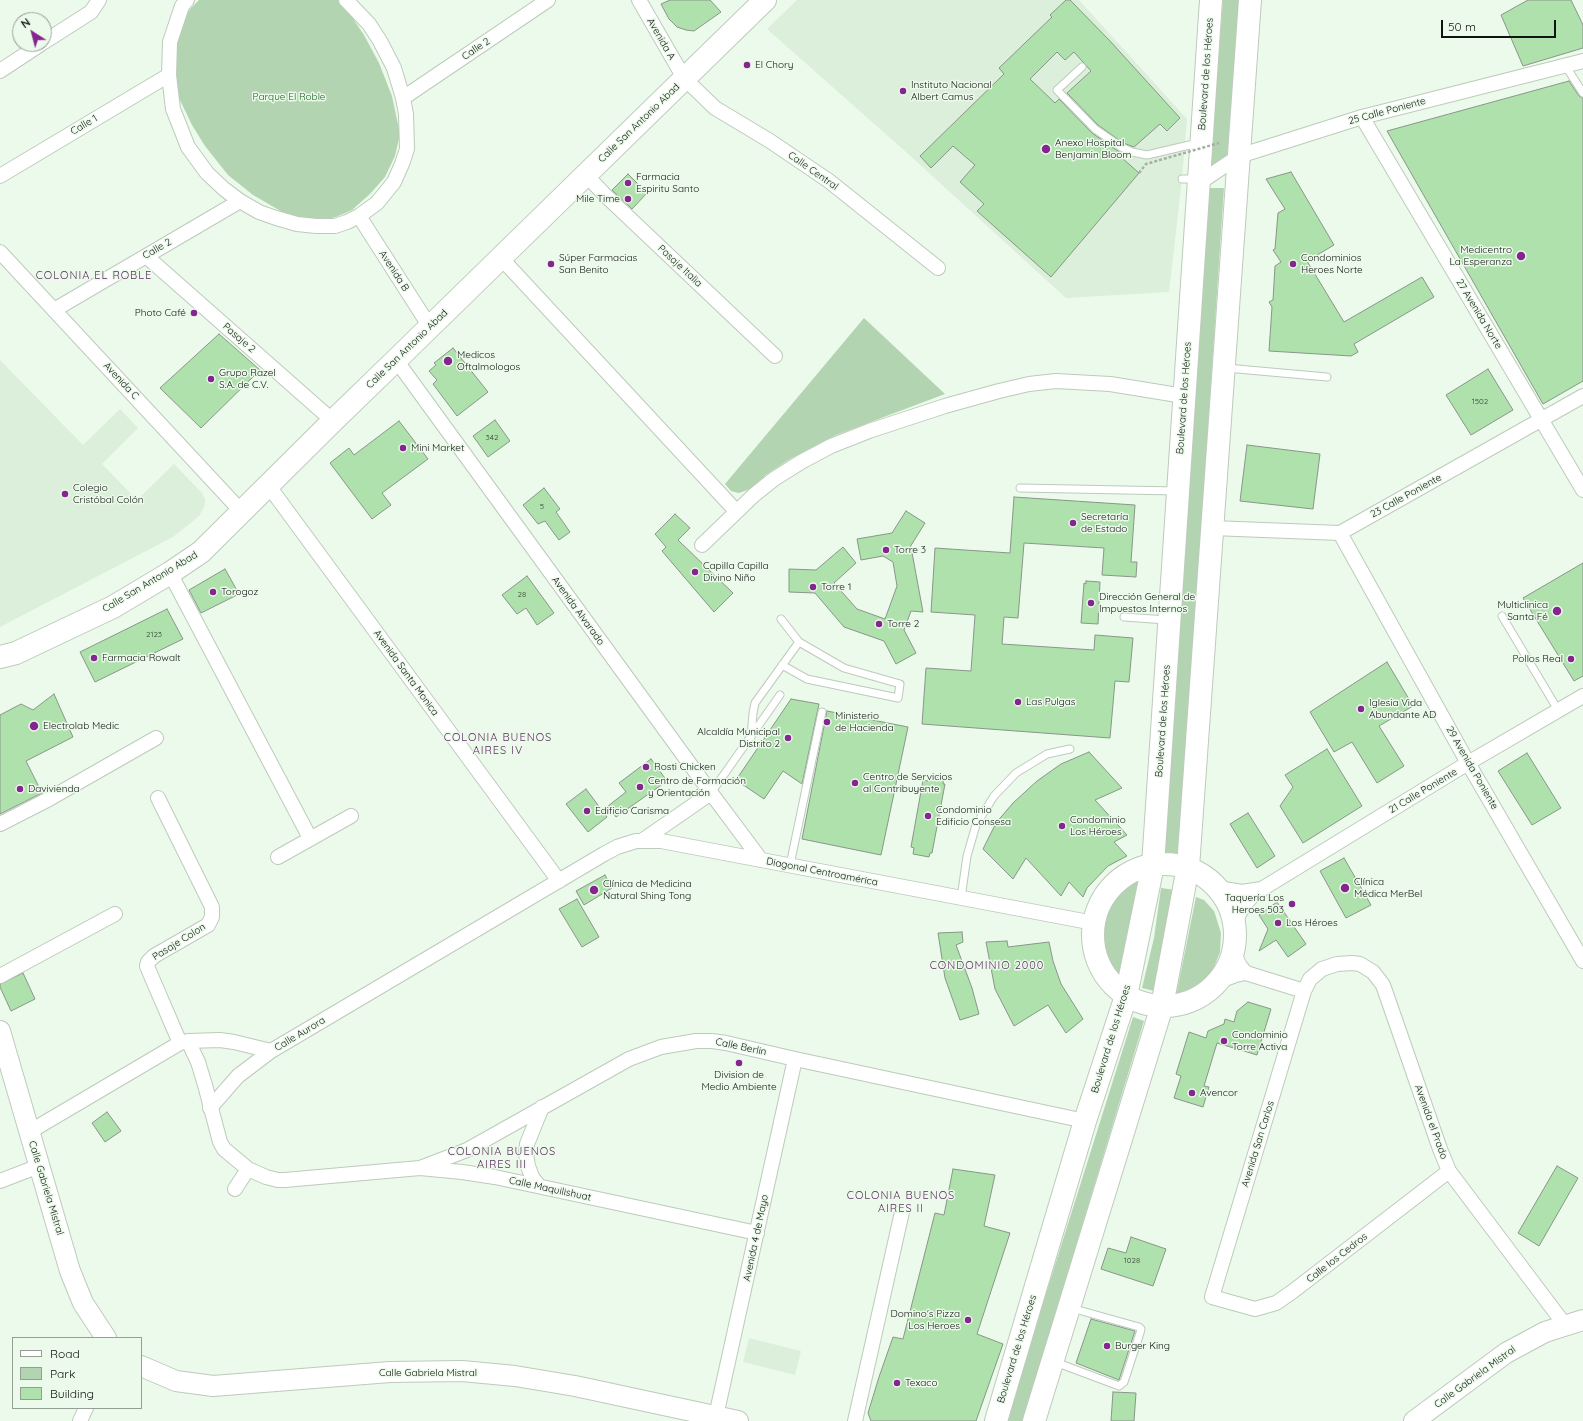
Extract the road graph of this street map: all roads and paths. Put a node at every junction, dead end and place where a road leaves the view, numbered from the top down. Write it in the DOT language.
graph roads {
  1 [pos="99,0"];
  2 [pos="187,0"];
  3 [pos="346,0"];
  4 [pos="548,0"];
  5 [pos="638,0"];
  6 [pos="765,0"];
  7 [pos="1211,0"];
  8 [pos="1250,0"];
  9 [pos="52,37"];
  10 [pos="29,52"];
  11 [pos="1583,61"];
  12 [pos="1565,65"];
  13 [pos="1082,67"];
  14 [pos="0,71"];
  15 [pos="168,75"];
  16 [pos="684,78"];
  17 [pos="1583,93"];
  18 [pos="403,98"];
  19 [pos="1362,117"];
  20 [pos="1210,143"];
  21 [pos="1238,156"];
  22 [pos="1139,173"];
  23 [pos="586,175"];
  24 [pos="0,176"];
  25 [pos="1193,180"];
  26 [pos="240,201"];
  27 [pos="359,216"];
  28 [pos="0,252"];
  29 [pos="146,256"];
  30 [pos="501,258"];
  31 [pos="938,268"];
  32 [pos="54,310"];
  33 [pos="430,327"];
  34 [pos="775,356"];
  35 [pos="396,360"];
  36 [pos="1224,368"];
  37 [pos="1327,377"];
  38 [pos="1184,396"];
  39 [pos="1583,396"];
  40 [pos="1542,420"];
  41 [pos="333,421"];
  42 [pos="268,485"];
  43 [pos="1020,488"];
  44 [pos="1583,490"];
  45 [pos="1178,492"];
  46 [pos="241,511"];
  47 [pos="736,511"];
  48 [pos="1212,528"];
  49 [pos="1340,533"];
  50 [pos="702,544"];
  51 [pos="170,573"];
  52 [pos="1502,616"];
  53 [pos="1124,617"];
  54 [pos="781,619"];
  55 [pos="1170,620"];
  56 [pos="799,642"];
  57 [pos="5,658"];
  58 [pos="782,665"];
  59 [pos="780,695"];
  60 [pos="1583,696"];
  61 [pos="1558,710"];
  62 [pos="822,712"];
  63 [pos="751,737"];
  64 [pos="156,738"];
  65 [pos="1070,749"];
  66 [pos="1468,763"];
  67 [pos="711,794"];
  68 [pos="158,798"];
  69 [pos="351,816"];
  70 [pos="0,824"];
  71 [pos="310,838"];
  72 [pos="643,840"];
  73 [pos="278,856"];
  74 [pos="761,860"];
  75 [pos="1153,864"];
  76 [pos="790,865"];
  77 [pos="1188,867"];
  78 [pos="559,881"];
  79 [pos="1265,887"];
  80 [pos="1218,888"];
  81 [pos="962,898"];
  82 [pos="115,914"];
  83 [pos="1094,923"];
  84 [pos="1235,925"];
  85 [pos="1234,948"];
  86 [pos="1583,961"];
  87 [pos="1246,973"];
  88 [pos="0,976"];
  89 [pos="1217,982"];
  90 [pos="1304,991"];
  91 [pos="1126,996"];
  92 [pos="1162,1006"];
  93 [pos="0,1031"];
  94 [pos="184,1042"];
  95 [pos="271,1051"];
  96 [pos="795,1059"];
  97 [pos="210,1108"];
  98 [pos="542,1108"];
  99 [pos="1085,1120"];
  100 [pos="29,1132"];
  101 [pos="39,1166"];
  102 [pos="420,1168"];
  103 [pos="248,1169"];
  104 [pos="1449,1171"];
  105 [pos="0,1181"];
  106 [pos="539,1186"];
  107 [pos="235,1189"];
  108 [pos="902,1212"];
  109 [pos="757,1233"];
  110 [pos="1212,1297"];
  111 [pos="1069,1308"];
  112 [pos="1574,1322"];
  113 [pos="105,1337"];
  114 [pos="1053,1361"];
  115 [pos="142,1366"];
  116 [pos="86,1409"];
  117 [pos="675,1415"];
  118 [pos="716,1416"];
  119 [pos="80,1421"];
  120 [pos="738,1421"];
  121 [pos="855,1421"];
  122 [pos="996,1421"];
  123 [pos="1034,1421"];
  124 [pos="1414,1421"];
  1 -- 9 [label="street"];
  2 -- 15 [label="street"];
  3 -- 18 [label="street"];
  4 -- 18 [label="street, Calle 2"];
  5 -- 16 [label="street, Avenida A"];
  6 -- 16 [label="main road, Calle San Antonio Abad"];
  7 -- 20 [label="main road, Boulevard de los Héroes"];
  8 -- 21 [label="main road"];
  10 -- 14 [label="street"];
  11 -- 12 [label="street, 25 Calle Poniente"];
  12 -- 17 [label="lane"];
  12 -- 19 [label="street, 25 Calle Poniente"];
  13 -- 20 [label="lane"];
  15 -- 24 [label="street, Calle 1"];
  15 -- 26 [label="street"];
  16 -- 23 [label="main road, Calle San Antonio Abad"];
  16 -- 31 [label="street, Calle Central"];
  18 -- 27 [label="street"];
  19 -- 21 [label="street, 25 Calle Poniente"];
  19 -- 40 [label="street, 27 Avenida Norte"];
  20 -- 22 [label="path, bridge"];
  20 -- 25 [label="main road, Boulevard de los Héroes"];
  21 -- 25 [label="street, 25 Calle Poniente"];
  21 -- 36 [label="main road"];
  23 -- 30 [label="main road, Calle San Antonio Abad"];
  23 -- 34 [label="street, Pasaje Italia"];
  25 -- 38 [label="main road, Boulevard de los Héroes"];
  26 -- 27 [label="street"];
  26 -- 29 [label="street, Calle 2"];
  27 -- 33 [label="street, Avenida B"];
  28 -- 32 [label="street, Avenida C"];
  29 -- 32 [label="street, Calle 2"];
  29 -- 41 [label="street, Pasaje 2"];
  30 -- 33 [label="main road, Calle San Antonio Abad"];
  30 -- 47 [label="street"];
  32 -- 46 [label="street, Avenida C"];
  33 -- 35 [label="main road, Calle San Antonio Abad"];
  35 -- 41 [label="main road, Calle San Antonio Abad"];
  35 -- 67 [label="street, Avenida Alvarado"];
  36 -- 37 [label="lane"];
  36 -- 48 [label="main road"];
  38 -- 45 [label="main road, Boulevard de los Héroes"];
  38 -- 47 [label="street"];
  39 -- 40 [label="street, 23 Calle Poniente"];
  40 -- 44 [label="street, 27 Avenida Norte"];
  40 -- 49 [label="street, 23 Calle Poniente"];
  41 -- 42 [label="main road, Calle San Antonio Abad"];
  42 -- 46 [label="main road, Calle San Antonio Abad"];
  42 -- 78 [label="street, Avenida Santa Monica"];
  43 -- 45 [label="lane"];
  45 -- 55 [label="main road, Boulevard de los Héroes"];
  46 -- 51 [label="main road, Calle San Antonio Abad"];
  47 -- 50 [label="street"];
  48 -- 49 [label="street"];
  48 -- 77 [label="main road"];
  49 -- 66 [label="street, 29 Avenida Poniente"];
  51 -- 57 [label="main road, Calle San Antonio Abad"];
  51 -- 71 [label="street"];
  52 -- 61 [label="lane"];
  53 -- 55 [label="lane"];
  54 -- 56 [label="lane"];
  55 -- 75 [label="main road, Boulevard de los Héroes"];
  56 -- 58 [label="lane"];
  56 -- 58 [label="lane"];
  58 -- 63 [label="lane"];
  59 -- 63 [label="lane"];
  60 -- 61 [label="street, 21 Calle Poniente"];
  61 -- 66 [label="street, 21 Calle Poniente"];
  62 -- 76 [label="lane"];
  63 -- 67 [label="lane"];
  64 -- 70 [label="street"];
  65 -- 81 [label="lane"];
  66 -- 79 [label="street, 21 Calle Poniente"];
  66 -- 86 [label="street, 29 Avenida Poniente"];
  67 -- 72 [label="street"];
  67 -- 74 [label="street, Avenida Alvarado"];
  68 -- 94 [label="street, Pasaje Colon"];
  69 -- 71 [label="street"];
  71 -- 73 [label="street"];
  72 -- 74 [label="street, Diagonal Centroamérica"];
  72 -- 78 [label="street, Diagonal Centroamérica"];
  74 -- 76 [label="street, Diagonal Centroamérica"];
  75 -- 77 [label="main road"];
  75 -- 83 [label="main road"];
  75 -- 91 [label="main road, Boulevard de los Héroes"];
  76 -- 81 [label="street, Diagonal Centroamérica"];
  77 -- 80 [label="main road"];
  77 -- 92 [label="main road"];
  78 -- 95 [label="street, Calle Aurora"];
  79 -- 80 [label="street, 21 Calle Poniente"];
  79 -- 84 [label="street, 21 Calle Poniente"];
  80 -- 84 [label="main road"];
  81 -- 83 [label="street, Diagonal Centroamérica"];
  82 -- 88 [label="street"];
  83 -- 91 [label="main road"];
  84 -- 85 [label="main road"];
  85 -- 87 [label="street"];
  85 -- 89 [label="main road"];
  87 -- 89 [label="street"];
  87 -- 90 [label="street"];
  89 -- 92 [label="main road"];
  90 -- 104 [label="street, Avenida el Prado"];
  90 -- 110 [label="street, Avenida San Carlos"];
  91 -- 92 [label="main road"];
  91 -- 99 [label="main road, Boulevard de los Héroes"];
  92 -- 111 [label="main road"];
  93 -- 100 [label="street, Calle Gabriela Mistral"];
  94 -- 95 [label="street, Calle Aurora"];
  94 -- 97 [label="street, Calle Maquilishuat"];
  94 -- 100 [label="street, Calle Aurora"];
  95 -- 97 [label="street"];
  96 -- 98 [label="street, Calle Berlin"];
  96 -- 99 [label="street, Calle Berlin"];
  96 -- 109 [label="street, Avenida 4 de Mayo"];
  97 -- 103 [label="street, Calle Maquilishuat"];
  98 -- 102 [label="street, Calle Berlin"];
  98 -- 106 [label="street"];
  99 -- 122 [label="main road, Boulevard de los Héroes"];
  100 -- 101 [label="street, Calle Gabriela Mistral"];
  101 -- 105 [label="street"];
  101 -- 113 [label="street, Calle Gabriela Mistral"];
  102 -- 103 [label="street, Calle Maquilishuat"];
  102 -- 106 [label="street, Calle Maquilishuat"];
  103 -- 107 [label="street"];
  104 -- 110 [label="street, Calle los Cedros"];
  104 -- 112 [label="street, Avenida el Prado"];
  106 -- 109 [label="street, Calle Maquilishuat"];
  108 -- 121 [label="street"];
  109 -- 118 [label="street, Avenida 4 de Mayo"];
  111 -- 114 [label="main road"];
  111 -- 114 [label="lane"];
  112 -- 124 [label="street, Calle Gabriela Mistral"];
  114 -- 123 [label="main road"];
  115 -- 117 [label="street, Calle Gabriela Mistral"];
  116 -- 119 [label="street"];
  117 -- 118 [label="street, Calle Gabriela Mistral"];
  118 -- 120 [label="street, Calle Gabriela Mistral"];
}
